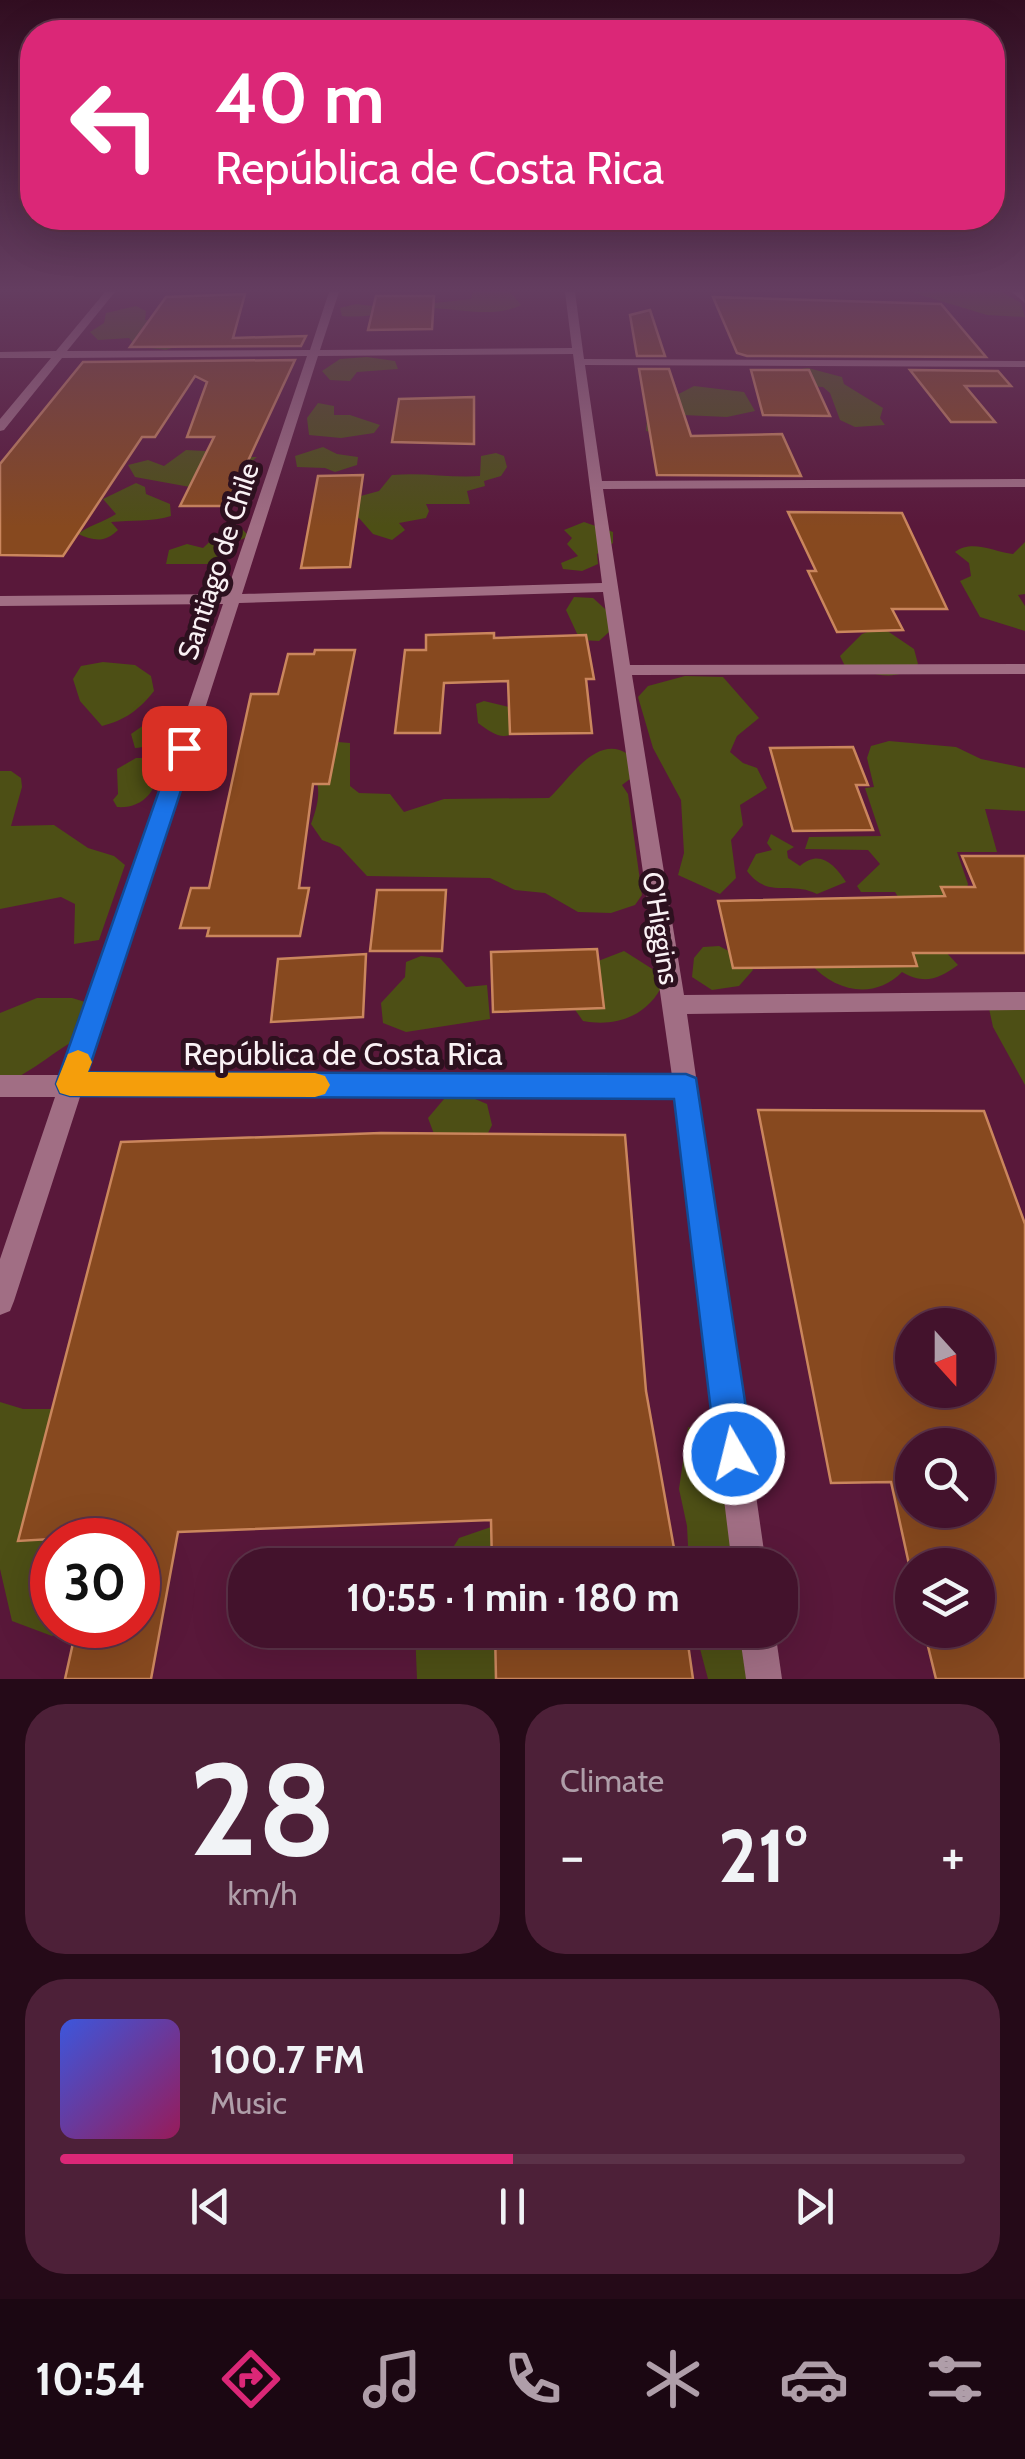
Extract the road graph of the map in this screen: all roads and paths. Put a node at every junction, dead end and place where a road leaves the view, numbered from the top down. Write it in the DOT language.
graph roads {
  1 [pos="46,370"];
  2 [pos="307,370"];
  3 [pos="581,370"];
  4 [pos="0,427"];
  5 [pos="1025,483"];
  6 [pos="597,485"];
  7 [pos="610,587"];
  8 [pos="235,599"];
  9 [pos="0,601"];
  10 [pos="1025,669"];
  11 [pos="622,670"];
  12 [pos="1025,1001"];
  13 [pos="673,1005"];
  14 [pos="70,1084"];
  15 [pos="0,1086"];
  16 [pos="686,1086"];
  17 [pos="0,1301"];
  18 [pos="747,1548"];
  19 [pos="760,1648"];
  20 [pos="764,1679"];
  1 -- 4 [label="street"];
  2 -- 8 [label="street, Santiago de Chile"];
  3 -- 6 [label="street, O'Higgins"];
  5 -- 6 [label="street"];
  6 -- 7 [label="street, O'Higgins"];
  7 -- 8 [label="street"];
  7 -- 11 [label="street, O'Higgins"];
  8 -- 9 [label="street"];
  8 -- 14 [label="street, Santiago de Chile"];
  10 -- 11 [label="street"];
  11 -- 13 [label="street, O'Higgins"];
  12 -- 13 [label="street"];
  13 -- 16 [label="street, O'Higgins"];
  14 -- 15 [label="street, República de Costa Rica"];
  14 -- 16 [label="street, República de Costa Rica"];
  14 -- 17 [label="street, Santiago de Chile"];
  16 -- 18 [label="street, O'Higgins"];
  19 -- 20 [label="street"];
}
